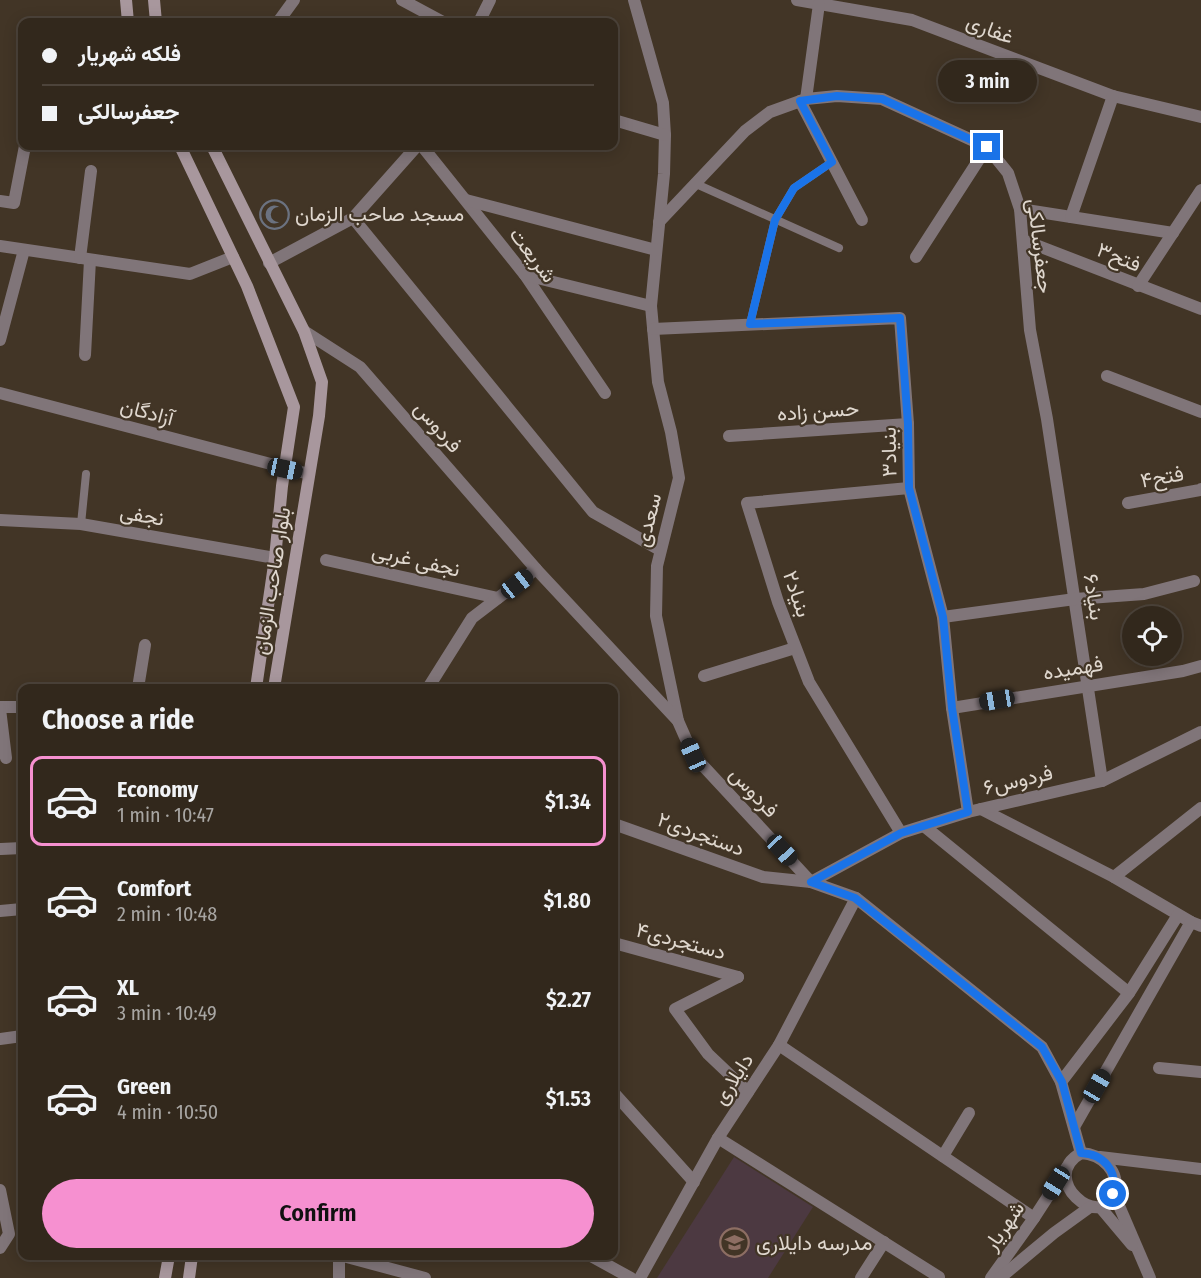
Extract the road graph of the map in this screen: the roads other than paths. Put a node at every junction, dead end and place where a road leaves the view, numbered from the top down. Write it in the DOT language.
graph roads {
  1 [pos="126,0"];
  2 [pos="154,0"];
  3 [pos="294,0"];
  4 [pos="402,0"];
  5 [pos="490,0"];
  6 [pos="634,0"];
  7 [pos="797,0"];
  8 [pos="819,4"];
  9 [pos="128,18"];
  10 [pos="156,18"];
  11 [pos="281,18"];
  12 [pos="436,18"];
  13 [pos="481,18"];
  14 [pos="1113,96"];
  15 [pos="803,100"];
  16 [pos="1201,117"];
  17 [pos="618,121"];
  18 [pos="665,135"];
  19 [pos="987,147"];
  20 [pos="24,150"];
  21 [pos="182,150"];
  22 [pos="214,150"];
  23 [pos="413,150"];
  24 [pos="425,150"];
  25 [pos="832,162"];
  26 [pos="92,171"];
  27 [pos="694,183"];
  28 [pos="1201,190"];
  29 [pos="0,201"];
  30 [pos="466,201"];
  31 [pos="1020,209"];
  32 [pos="1071,217"];
  33 [pos="353,218"];
  34 [pos="775,220"];
  35 [pos="862,220"];
  36 [pos="659,222"];
  37 [pos="1173,234"];
  38 [pos="1023,240"];
  39 [pos="0,246"];
  40 [pos="838,248"];
  41 [pos="24,250"];
  42 [pos="656,250"];
  43 [pos="233,257"];
  44 [pos="915,257"];
  45 [pos="85,259"];
  46 [pos="269,263"];
  47 [pos="525,275"];
  48 [pos="1138,286"];
  49 [pos="651,306"];
  50 [pos="1201,309"];
  51 [pos="750,324"];
  52 [pos="653,328"];
  53 [pos="304,331"];
  54 [pos="0,340"];
  55 [pos="85,355"];
  56 [pos="1107,376"];
  57 [pos="0,393"];
  58 [pos="604,393"];
  59 [pos="1201,412"];
  60 [pos="1047,419"];
  61 [pos="908,424"];
  62 [pos="729,436"];
  63 [pos="285,469"];
  64 [pos="86,474"];
  65 [pos="309,474"];
  66 [pos="909,488"];
  67 [pos="1201,489"];
  68 [pos="1128,503"];
  69 [pos="0,520"];
  70 [pos="81,524"];
  71 [pos="660,550"];
  72 [pos="276,558"];
  73 [pos="326,560"];
  74 [pos="536,569"];
  75 [pos="1194,581"];
  76 [pos="498,598"];
  77 [pos="1075,599"];
  78 [pos="943,617"];
  79 [pos="146,645"];
  80 [pos="795,648"];
  81 [pos="1201,666"];
  82 [pos="704,676"];
  83 [pos="139,684"];
  84 [pos="256,684"];
  85 [pos="275,684"];
  86 [pos="431,684"];
  87 [pos="1088,685"];
  88 [pos="18,707"];
  89 [pos="0,708"];
  90 [pos="952,708"];
  91 [pos="678,721"];
  92 [pos="1201,732"];
  93 [pos="6,758"];
  94 [pos="1102,781"];
  95 [pos="1201,808"];
  96 [pos="974,810"];
  97 [pos="618,825"];
  98 [pos="924,826"];
  99 [pos="901,833"];
  100 [pos="18,848"];
  101 [pos="1,849"];
  102 [pos="1114,877"];
  103 [pos="811,882"];
  104 [pos="855,898"];
  105 [pos="18,909"];
  106 [pos="0,911"];
  107 [pos="1178,915"];
  108 [pos="1196,924"];
  109 [pos="618,944"];
  110 [pos="1129,993"];
  111 [pos="18,1037"];
  112 [pos="0,1039"];
  113 [pos="779,1045"];
  114 [pos="1159,1068"];
  115 [pos="1201,1072"];
  116 [pos="1062,1082"];
  117 [pos="748,1092"];
  118 [pos="618,1097"];
  119 [pos="969,1113"];
  120 [pos="1074,1126"];
  121 [pos="718,1138"];
  122 [pos="1081,1153"];
  123 [pos="943,1155"];
  124 [pos="1100,1157"];
  125 [pos="1067,1166"];
  126 [pos="1201,1169"];
  127 [pos="694,1182"];
  128 [pos="0,1190"];
  129 [pos="1113,1194"];
  130 [pos="1095,1207"];
  131 [pos="1035,1218"];
  132 [pos="884,1242"];
  133 [pos="0,1248"];
  134 [pos="1140,1255"];
  135 [pos="168,1260"];
  136 [pos="191,1260"];
  137 [pos="341,1260"];
  138 [pos="356,1260"];
  139 [pos="598,1260"];
  140 [pos="939,1276"];
  141 [pos="165,1278"];
  142 [pos="189,1278"];
  143 [pos="339,1278"];
  144 [pos="425,1278"];
  145 [pos="631,1278"];
  146 [pos="640,1278"];
  147 [pos="861,1278"];
  148 [pos="991,1278"];
  149 [pos="1000,1278"];
  150 [pos="1150,1278"];
  1 -- 9 [label="main road"];
  2 -- 10 [label="main road"];
  3 -- 11 [label="street"];
  4 -- 12 [label="street"];
  5 -- 13 [label="street"];
  6 -- 18 [label="street, سعدی"];
  7 -- 8 [label="street, غفاری"];
  8 -- 14 [label="street, غفاری"];
  8 -- 15 [label="street"];
  14 -- 16 [label="street, غفاری"];
  14 -- 32 [label="street"];
  15 -- 19 [label="street, جعفرسالکی"];
  15 -- 25 [label="street"];
  15 -- 27 [label="street, جعفرسالکی"];
  17 -- 18 [label="street"];
  18 -- 36 [label="street, سعدی"];
  19 -- 31 [label="street, جعفرسالکی"];
  19 -- 44 [label="street"];
  20 -- 29 [label="street"];
  21 -- 43 [label="main road, بلوار صاحب الزمان"];
  22 -- 46 [label="main road, بلوار صاحب الزمان"];
  23 -- 33 [label="street"];
  24 -- 30 [label="street, شریعت"];
  25 -- 34 [label="lane"];
  25 -- 35 [label="street"];
  26 -- 45 [label="street"];
  27 -- 34 [label="lane"];
  27 -- 36 [label="street, جعفرسالکی"];
  28 -- 37 [label="street"];
  30 -- 42 [label="street"];
  30 -- 47 [label="street, شریعت"];
  31 -- 32 [label="street"];
  31 -- 38 [label="street, جعفرسالکی"];
  32 -- 37 [label="street"];
  33 -- 46 [label="street"];
  33 -- 71 [label="street"];
  34 -- 40 [label="lane"];
  34 -- 51 [label="lane"];
  36 -- 42 [label="street, سعدی"];
  37 -- 48 [label="street"];
  38 -- 48 [label="street, فتح۳"];
  38 -- 60 [label="street, جعفرسالکی"];
  39 -- 41 [label="street"];
  41 -- 45 [label="street"];
  41 -- 54 [label="street"];
  42 -- 49 [label="street, سعدی"];
  43 -- 45 [label="street"];
  43 -- 63 [label="main road, بلوار صاحب الزمان"];
  45 -- 55 [label="street"];
  46 -- 53 [label="main road, بلوار صاحب الزمان"];
  47 -- 49 [label="street"];
  47 -- 58 [label="street, شریعت"];
  48 -- 50 [label="street, فتح۳"];
  49 -- 52 [label="street, سعدی"];
  51 -- 52 [label="street"];
  51 -- 61 [label="street, بنیاد۳"];
  52 -- 71 [label="street, سعدی"];
  53 -- 65 [label="main road, بلوار صاحب الزمان"];
  53 -- 74 [label="street, فردوس"];
  56 -- 59 [label="street"];
  57 -- 63 [label="street, آزادگان"];
  60 -- 77 [label="street, بنیاد۶"];
  61 -- 62 [label="street, حسن زاده"];
  61 -- 66 [label="street, بنیاد۳"];
  63 -- 65 [label="street, آزادگان"];
  63 -- 72 [label="main road, بلوار صاحب الزمان"];
  64 -- 70 [label="lane"];
  65 -- 85 [label="main road, بلوار صاحب الزمان"];
  66 -- 78 [label="street, بنیاد۳"];
  66 -- 80 [label="street, بنیاد۲"];
  67 -- 68 [label="street, فتح۴"];
  69 -- 70 [label="street, نجفی"];
  70 -- 72 [label="street, نجفی"];
  71 -- 91 [label="street, سعدی"];
  72 -- 84 [label="main road, بلوار صاحب الزمان"];
  73 -- 76 [label="street, نجفی غربی"];
  74 -- 76 [label="street"];
  74 -- 91 [label="street, فردوس"];
  75 -- 77 [label="street"];
  76 -- 86 [label="street"];
  77 -- 78 [label="street"];
  77 -- 87 [label="street, بنیاد۶"];
  78 -- 90 [label="street, بنیاد۳"];
  79 -- 83 [label="street"];
  80 -- 82 [label="street"];
  80 -- 99 [label="street, بنیاد۲"];
  81 -- 87 [label="street, فهمیده"];
  87 -- 90 [label="street, فهمیده"];
  87 -- 94 [label="street, بنیاد۶"];
  88 -- 89 [label="street"];
  89 -- 93 [label="street"];
  90 -- 96 [label="street, بنیاد۳"];
  91 -- 103 [label="street, فردوس"];
  92 -- 94 [label="street, فردوس۶"];
  94 -- 96 [label="street, فردوس۶"];
  95 -- 102 [label="street"];
  96 -- 98 [label="street, فردوس۶"];
  96 -- 102 [label="street"];
  97 -- 103 [label="street, دستجردی۲"];
  98 -- 99 [label="street, فردوس۶"];
  98 -- 110 [label="street"];
  99 -- 103 [label="street, فردوس۶"];
  100 -- 101 [label="street"];
  102 -- 107 [label="street"];
  103 -- 104 [label="street, فردوس"];
  104 -- 113 [label="street, دایلاری"];
  104 -- 116 [label="street, فردوس"];
  105 -- 106 [label="street"];
  107 -- 108 [label="street"];
  107 -- 110 [label="street"];
  108 -- 120 [label="street"];
  109 -- 117 [label="street, دستجردی۴"];
  110 -- 116 [label="street"];
  111 -- 112 [label="street"];
  113 -- 117 [label="street, دایلاری"];
  113 -- 123 [label="street"];
  114 -- 115 [label="street"];
  116 -- 120 [label="street, فردوس"];
  117 -- 121 [label="street, دایلاری"];
  118 -- 127 [label="street"];
  119 -- 123 [label="street"];
  120 -- 122 [label="street, فردوس"];
  121 -- 127 [label="street, دایلاری"];
  121 -- 132 [label="street"];
  122 -- 124 [label="street"];
  122 -- 125 [label="street"];
  123 -- 131 [label="street"];
  124 -- 126 [label="street"];
  124 -- 129 [label="street"];
  125 -- 130 [label="street"];
  125 -- 131 [label="street, شهریار"];
  127 -- 146 [label="street, دایلاری"];
  128 -- 133 [label="street"];
  129 -- 130 [label="street"];
  129 -- 134 [label="street"];
  130 -- 134 [label="street"];
  130 -- 149 [label="street"];
  131 -- 148 [label="street, شهریار"];
  132 -- 140 [label="street"];
  132 -- 147 [label="street"];
  134 -- 150 [label="street"];
  135 -- 141 [label="main road"];
  136 -- 142 [label="main road"];
  137 -- 143 [label="street"];
  138 -- 144 [label="street"];
  139 -- 145 [label="street"];
}
